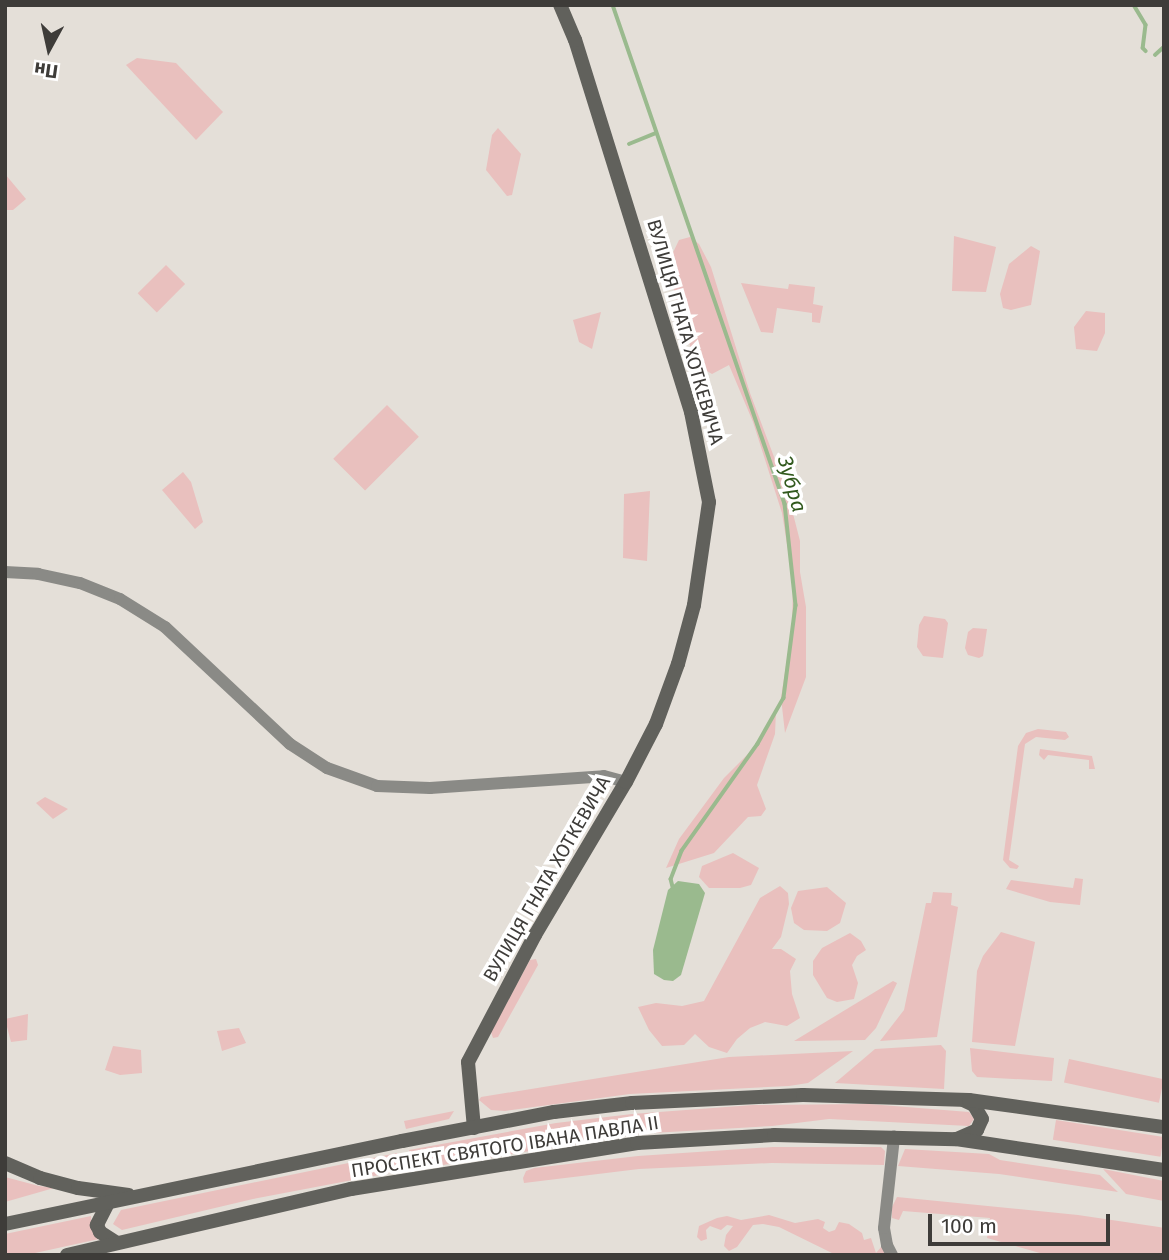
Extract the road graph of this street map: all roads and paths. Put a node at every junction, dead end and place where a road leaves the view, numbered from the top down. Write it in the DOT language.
graph roads {
  1 [pos="561,5"];
  2 [pos="5,572"];
  3 [pos="626,782"];
  4 [pos="965,1101"];
  5 [pos="1164,1127"];
  6 [pos="474,1128"];
  7 [pos="894,1137"];
  8 [pos="956,1139"];
  9 [pos="5,1163"];
  10 [pos="1164,1170"];
  11 [pos="141,1196"];
  12 [pos="108,1203"];
  13 [pos="5,1224"];
  14 [pos="117,1243"];
  15 [pos="67,1255"];
  16 [pos="892,1255"];
  1 -- 3 [label="main road, ВУЛИЦЯ ГНАТА ХОТКЕВИЧА"];
  2 -- 3 [label="street"];
  3 -- 6 [label="main road, ВУЛИЦЯ ГНАТА ХОТКЕВИЧА"];
  4 -- 5 [label="main road, ПРОСПЕКТ СВЯТОГО ІВАНА ПАВЛА II"];
  4 -- 6 [label="main road, ПРОСПЕКТ СВЯТОГО ІВАНА ПАВЛА II"];
  4 -- 8 [label="main road"];
  6 -- 11 [label="main road, ПРОСПЕКТ СВЯТОГО ІВАНА ПАВЛА II"];
  7 -- 8 [label="main road, ПРОСПЕКТ СВЯТОГО ІВАНА ПАВЛА II"];
  7 -- 14 [label="main road, ПРОСПЕКТ СВЯТОГО ІВАНА ПАВЛА II"];
  7 -- 16 [label="street"];
  8 -- 10 [label="main road, ПРОСПЕКТ СВЯТОГО ІВАНА ПАВЛА II"];
  9 -- 11 [label="main road, ПРОСПЕКТ СВЯТОГО ІВАНА ПАВЛА II"];
  11 -- 12 [label="main road, ПРОСПЕКТ СВЯТОГО ІВАНА ПАВЛА II"];
  12 -- 13 [label="main road, ПРОСПЕКТ СВЯТОГО ІВАНА ПАВЛА II"];
  12 -- 14 [label="main road"];
  14 -- 15 [label="main road, ПРОСПЕКТ СВЯТОГО ІВАНА ПАВЛА II"];
}
